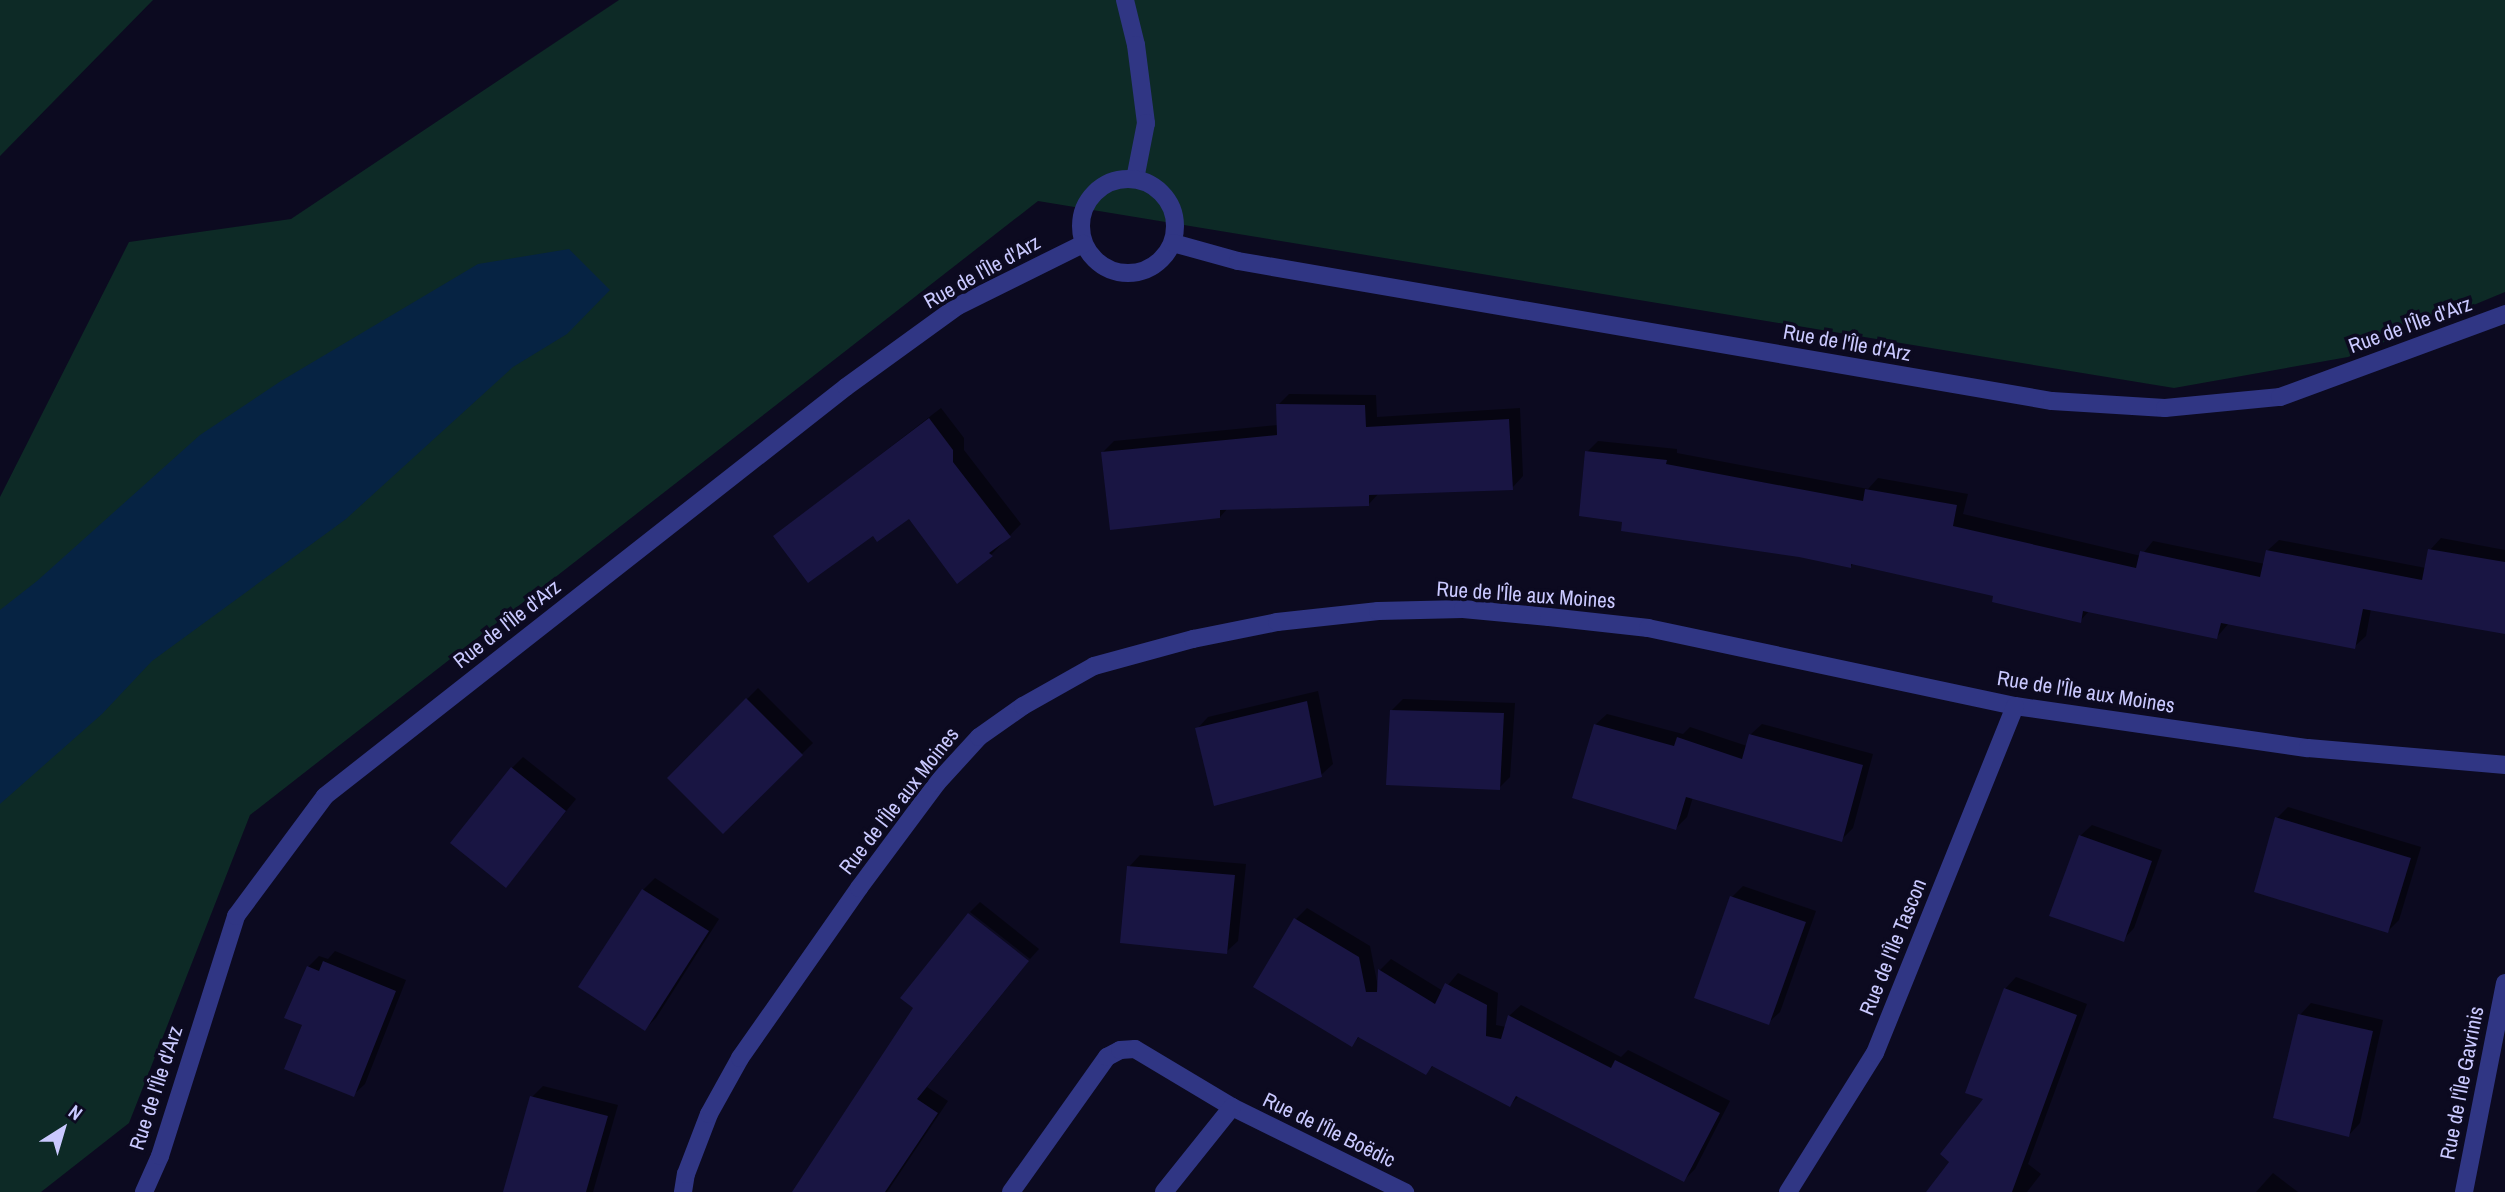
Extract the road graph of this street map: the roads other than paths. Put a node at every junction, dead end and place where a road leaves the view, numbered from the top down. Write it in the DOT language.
graph roads {
  1 [pos="1125,0"];
  2 [pos="1135,179"];
  3 [pos="1173,243"];
  4 [pos="1083,244"];
  5 [pos="2505,314"];
  6 [pos="2015,706"];
  7 [pos="2505,765"];
  8 [pos="2505,983"];
  9 [pos="1232,1107"];
  10 [pos="144,1192"];
  11 [pos="683,1192"];
  12 [pos="1011,1192"];
  13 [pos="1164,1192"];
  14 [pos="1405,1192"];
  15 [pos="1788,1192"];
  16 [pos="2464,1192"];
  1 -- 2 [label="street"];
  2 -- 3 [label="street"];
  2 -- 4 [label="street"];
  3 -- 4 [label="street"];
  3 -- 5 [label="street, Rue de l'Île d'Arz"];
  4 -- 10 [label="street, Rue de l'Île d'Arz"];
  6 -- 7 [label="street, Rue de l'Île aux Moines"];
  6 -- 11 [label="street, Rue de l'Île aux Moines"];
  6 -- 15 [label="street, Rue de l'Île Tascon"];
  8 -- 16 [label="street, Rue de l'Île Gavrinis"];
  9 -- 12 [label="street, Rue de l'Île Boëdic"];
  9 -- 13 [label="street"];
  9 -- 14 [label="street, Rue de l'Île Boëdic"];
}
